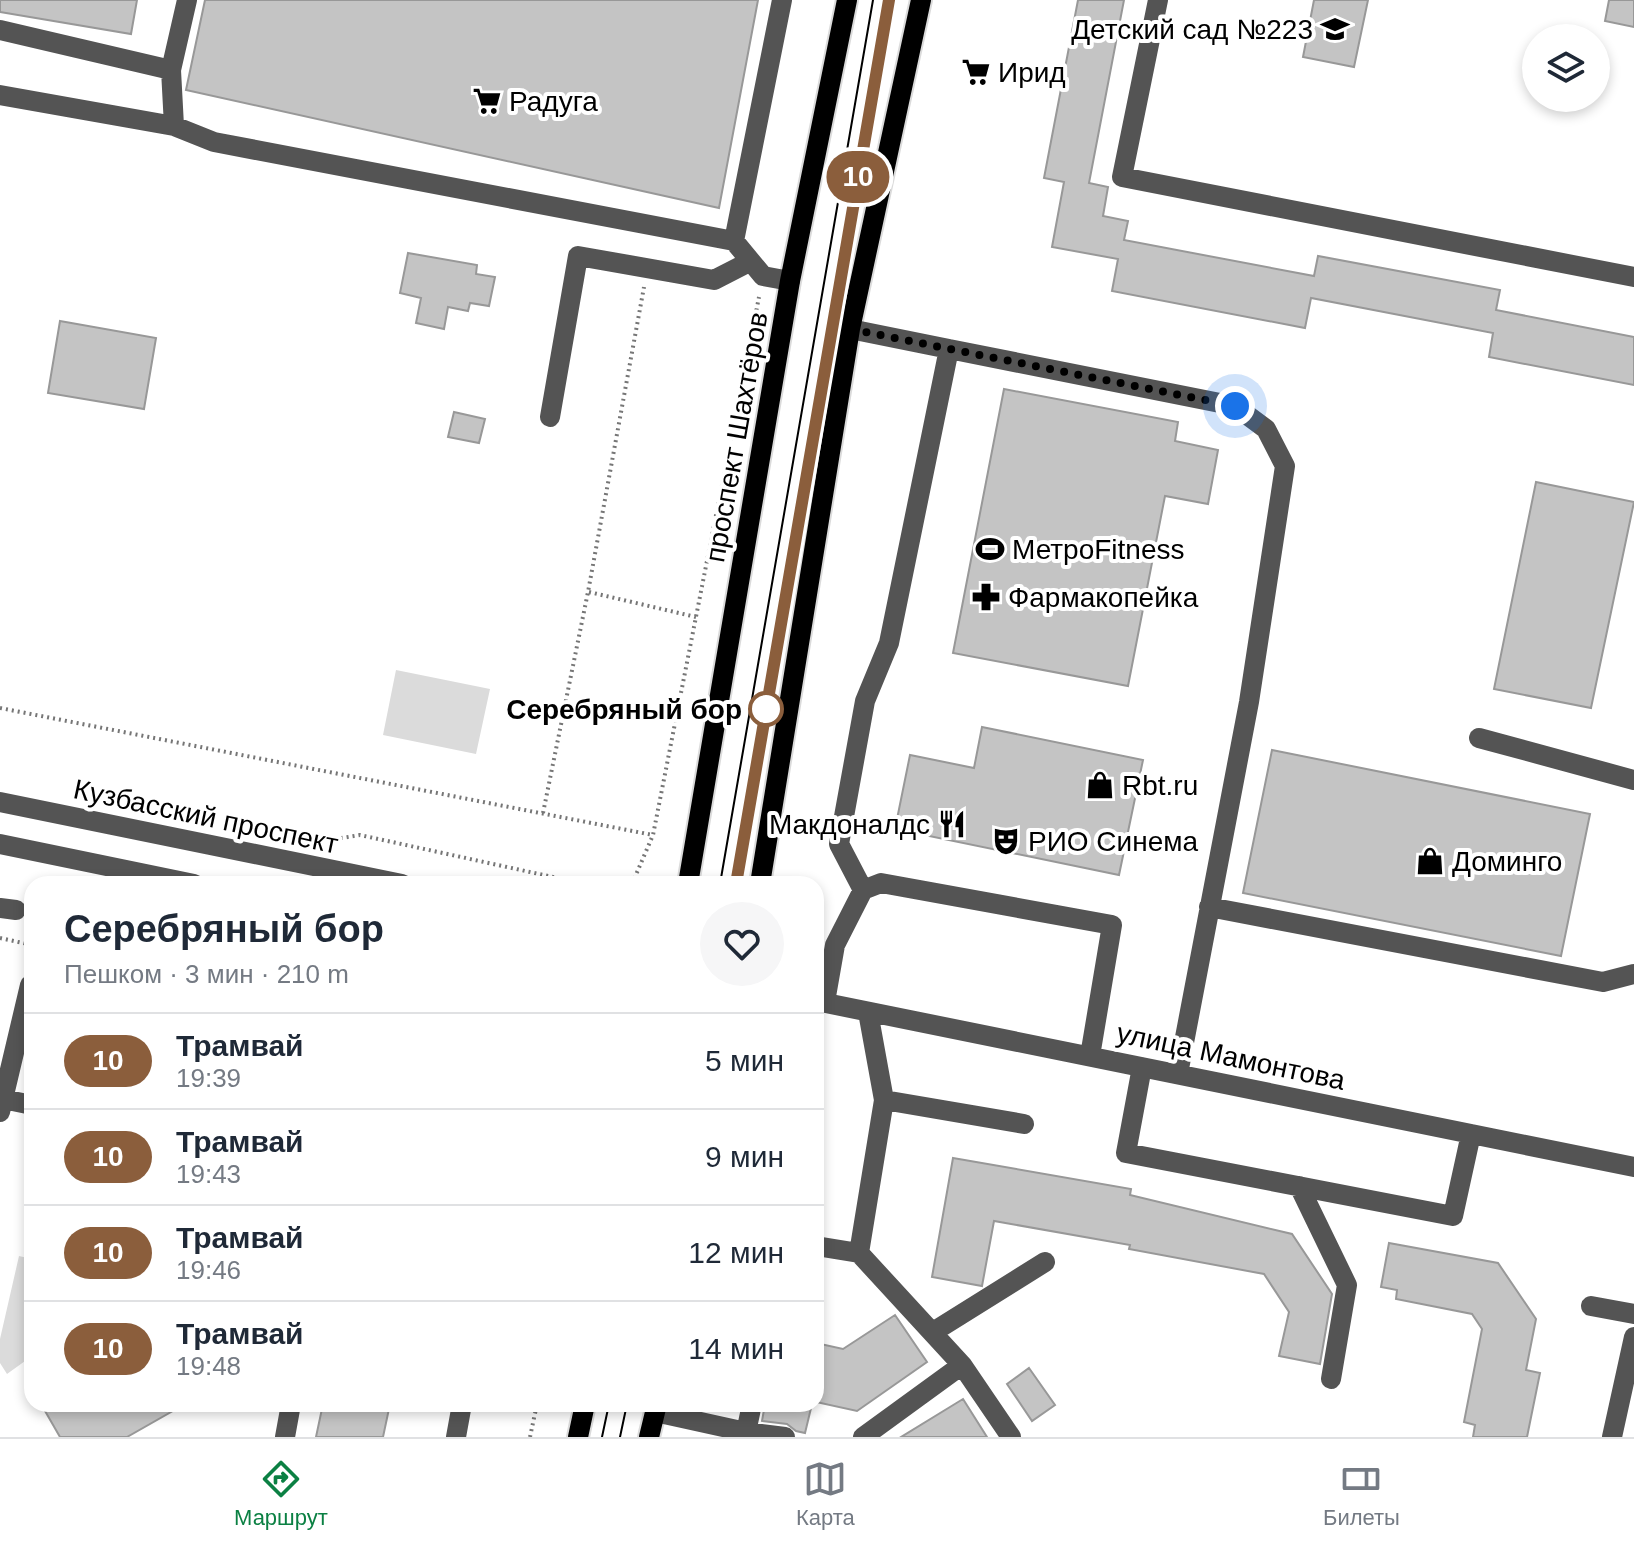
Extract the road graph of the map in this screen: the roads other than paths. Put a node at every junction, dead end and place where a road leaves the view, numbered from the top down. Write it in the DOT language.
graph roads {
  1 [pos="187,0"];
  2 [pos="782,0"];
  3 [pos="847,0"];
  4 [pos="921,0"];
  5 [pos="1158,0"];
  6 [pos="0,30"];
  7 [pos="171,70"];
  8 [pos="0,95"];
  9 [pos="174,126"];
  10 [pos="734,241"];
  11 [pos="756,269"];
  12 [pos="1634,277"];
  13 [pos="790,281"];
  14 [pos="850,329"];
  15 [pos="949,349"];
  16 [pos="550,417"];
  17 [pos="1479,738"];
  18 [pos="1634,780"];
  19 [pos="0,802"];
  20 [pos="0,844"];
  21 [pos="155,876"];
  22 [pos="363,876"];
  23 [pos="689,876"];
  24 [pos="761,876"];
  25 [pos="863,890"];
  26 [pos="1209,907"];
  27 [pos="1634,974"];
  28 [pos="824,987"];
  29 [pos="824,1003"];
  30 [pos="24,1011"];
  31 [pos="868,1012"];
  32 [pos="1090,1056"];
  33 [pos="1142,1067"];
  34 [pos="1178,1074"];
  35 [pos="884,1100"];
  36 [pos="24,1105"];
  37 [pos="2,1106"];
  38 [pos="1024,1124"];
  39 [pos="1471,1134"];
  40 [pos="1634,1167"];
  41 [pos="1299,1186"];
  42 [pos="824,1247"];
  43 [pos="859,1253"];
  44 [pos="1045,1262"];
  45 [pos="1591,1306"];
  46 [pos="1634,1314"];
  47 [pos="933,1332"];
  48 [pos="1634,1337"];
  49 [pos="962,1365"];
  50 [pos="1331,1379"];
  51 [pos="290,1412"];
  52 [pos="461,1412"];
  53 [pos="583,1412"];
  54 [pos="655,1412"];
  55 [pos="670,1412"];
  56 [pos="750,1412"];
  57 [pos="745,1434"];
  58 [pos="285,1437"];
  59 [pos="456,1437"];
  60 [pos="578,1437"];
  61 [pos="649,1437"];
  62 [pos="785,1437"];
  63 [pos="863,1437"];
  64 [pos="1011,1437"];
  65 [pos="1612,1437"];
  1 -- 7 [label="street"];
  2 -- 10 [label="street"];
  3 -- 13 [label="main road, проспект Шахтёров"];
  4 -- 14 [label="main road"];
  5 -- 12 [label="street"];
  6 -- 7 [label="street"];
  7 -- 9 [label="street"];
  8 -- 9 [label="street"];
  9 -- 10 [label="street"];
  10 -- 11 [label="street"];
  11 -- 13 [label="street"];
  11 -- 16 [label="street"];
  13 -- 23 [label="main road, проспект Шахтёров"];
  14 -- 15 [label="street"];
  14 -- 24 [label="main road"];
  15 -- 25 [label="street"];
  15 -- 26 [label="street"];
  17 -- 18 [label="street"];
  19 -- 22 [label="street, Кузбасский проспект"];
  20 -- 21 [label="street"];
  25 -- 28 [label="street"];
  25 -- 32 [label="street"];
  26 -- 27 [label="street"];
  26 -- 34 [label="street"];
  29 -- 31 [label="street, улица Мамонтова"];
  30 -- 37 [label="street"];
  31 -- 32 [label="street, улица Мамонтова"];
  31 -- 35 [label="street"];
  32 -- 33 [label="street, улица Мамонтова"];
  33 -- 34 [label="street, улица Мамонтова"];
  33 -- 41 [label="street"];
  34 -- 39 [label="street, улица Мамонтова"];
  35 -- 38 [label="street"];
  35 -- 43 [label="street"];
  36 -- 37 [label="street"];
  39 -- 40 [label="street, улица Мамонтова"];
  39 -- 41 [label="street"];
  41 -- 50 [label="street"];
  42 -- 43 [label="street"];
  43 -- 47 [label="street"];
  44 -- 47 [label="street"];
  45 -- 46 [label="street"];
  47 -- 49 [label="street"];
  48 -- 65 [label="street"];
  49 -- 63 [label="street"];
  49 -- 64 [label="street"];
  51 -- 58 [label="street"];
  52 -- 59 [label="street"];
  53 -- 60 [label="main road"];
  54 -- 61 [label="main road"];
  55 -- 57 [label="street"];
  56 -- 57 [label="street"];
  57 -- 62 [label="street"];
}
